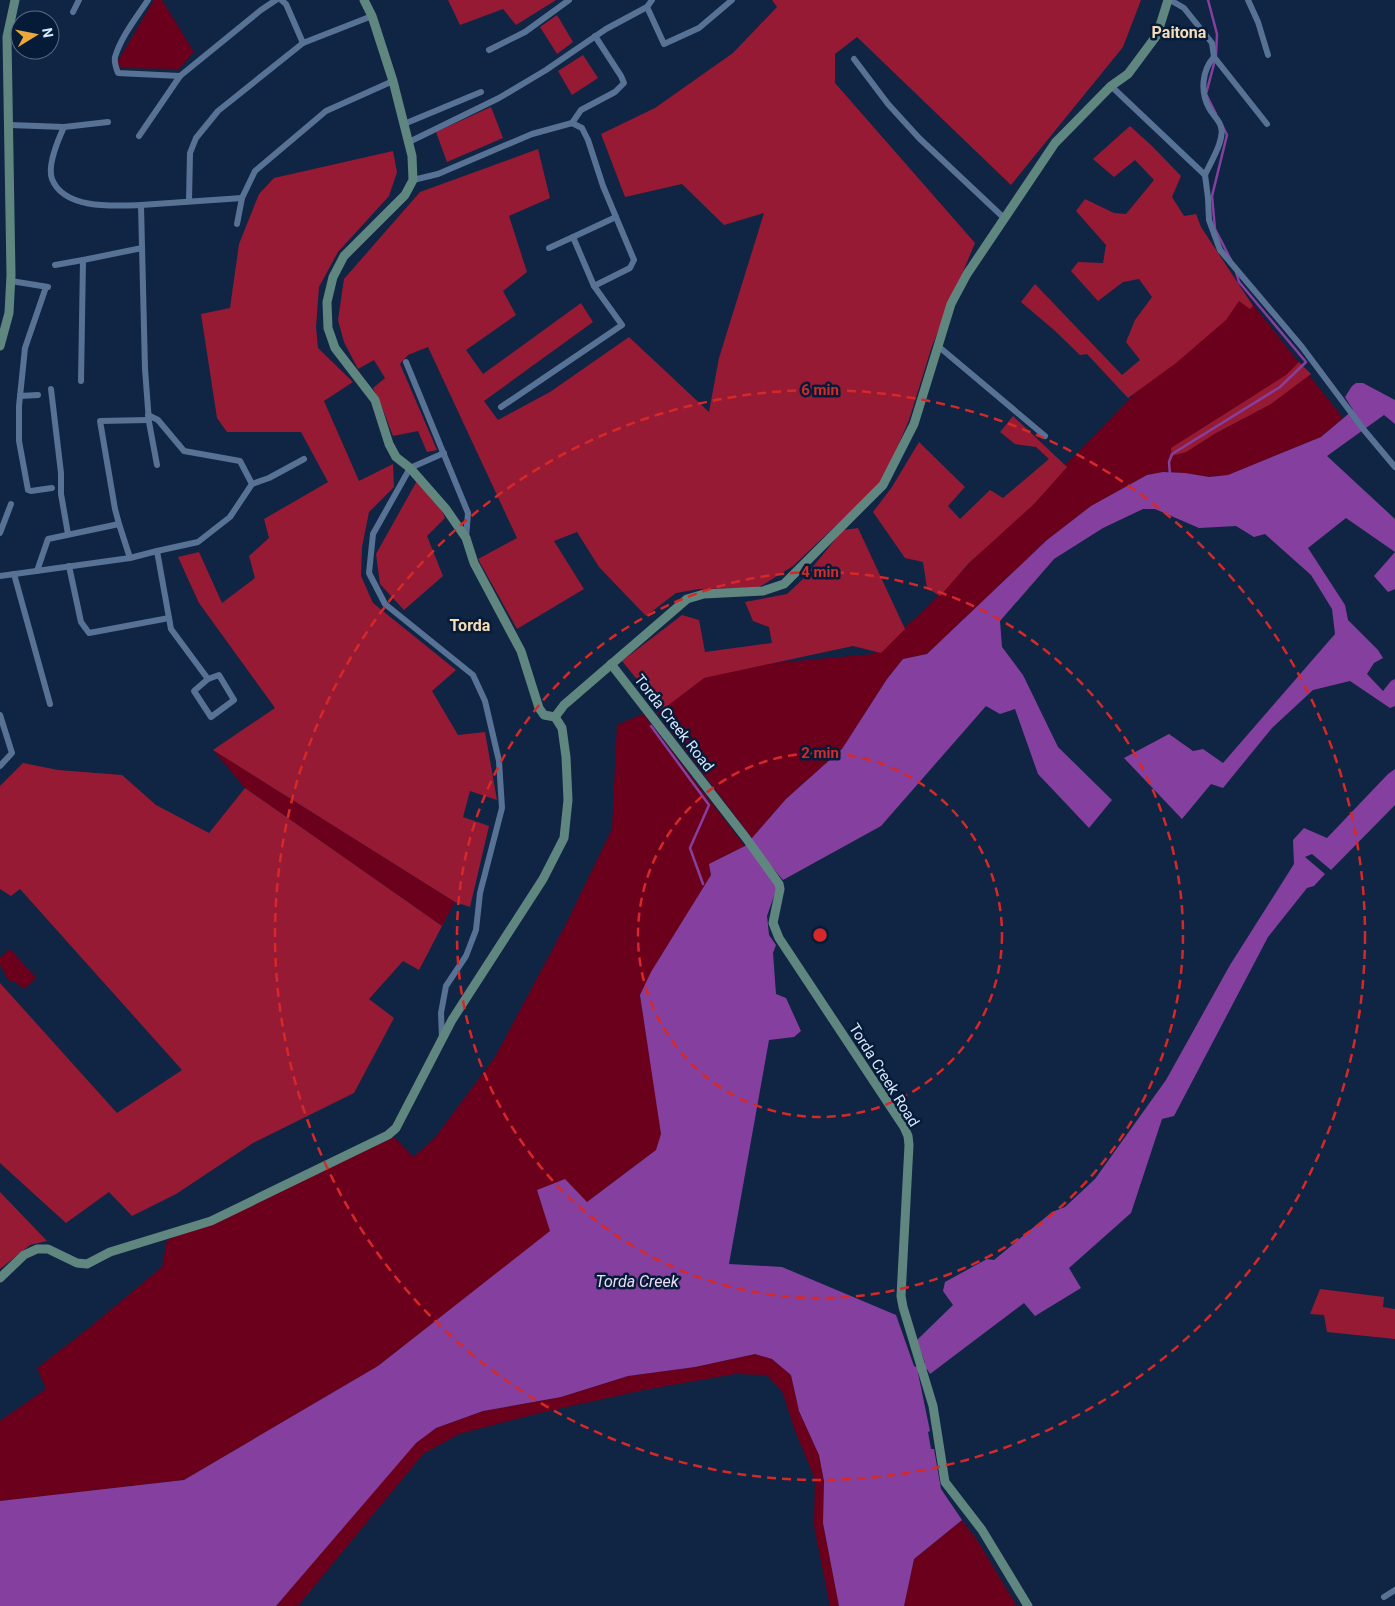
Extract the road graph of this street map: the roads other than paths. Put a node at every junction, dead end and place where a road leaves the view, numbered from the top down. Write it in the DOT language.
graph roads {
  1 [pos="14,0"];
  2 [pos="79,0"];
  3 [pos="148,0"];
  4 [pos="276,0"];
  5 [pos="281,0"];
  6 [pos="364,0"];
  7 [pos="569,0"];
  8 [pos="652,0"];
  9 [pos="732,0"];
  10 [pos="1169,0"];
  11 [pos="1248,0"];
  12 [pos="647,6"];
  13 [pos="73,12"];
  14 [pos="372,16"];
  15 [pos="595,36"];
  16 [pos="303,43"];
  17 [pos="489,50"];
  18 [pos="1268,55"];
  19 [pos="1214,57"];
  20 [pos="854,59"];
  21 [pos="180,76"];
  22 [pos="393,81"];
  23 [pos="1110,86"];
  24 [pos="480,92"];
  25 [pos="108,122"];
  26 [pos="572,123"];
  27 [pos="404,124"];
  28 [pos="1267,124"];
  29 [pos="10,125"];
  30 [pos="64,127"];
  31 [pos="139,136"];
  32 [pos="409,142"];
  33 [pos="1205,175"];
  34 [pos="412,180"];
  35 [pos="242,198"];
  36 [pos="189,201"];
  37 [pos="141,206"];
  38 [pos="616,217"];
  39 [pos="1004,218"];
  40 [pos="237,224"];
  41 [pos="573,237"];
  42 [pos="142,248"];
  43 [pos="549,248"];
  44 [pos="83,260"];
  45 [pos="55,265"];
  46 [pos="11,281"];
  47 [pos="594,286"];
  48 [pos="0,346"];
  49 [pos="938,346"];
  50 [pos="406,362"];
  51 [pos="81,381"];
  52 [pos="51,389"];
  53 [pos="38,395"];
  54 [pos="20,396"];
  55 [pos="500,407"];
  56 [pos="148,418"];
  57 [pos="1045,436"];
  58 [pos="444,453"];
  59 [pos="304,459"];
  60 [pos="157,465"];
  61 [pos="1395,466"];
  62 [pos="410,468"];
  63 [pos="252,484"];
  64 [pos="52,488"];
  65 [pos="11,504"];
  66 [pos="120,524"];
  67 [pos="0,533"];
  68 [pos="68,534"];
  69 [pos="466,538"];
  70 [pos="157,551"];
  71 [pos="130,558"];
  72 [pos="69,566"];
  73 [pos="37,571"];
  74 [pos="14,574"];
  75 [pos="0,576"];
  76 [pos="169,618"];
  77 [pos="611,664"];
  78 [pos="208,679"];
  79 [pos="50,704"];
  80 [pos="0,715"];
  81 [pos="555,717"];
  82 [pos="0,766"];
  83 [pos="442,1039"];
  84 [pos="0,1278"];
  85 [pos="1395,1590"];
  86 [pos="1384,1597"];
  87 [pos="1028,1606"];
  1 -- 29 [label="street"];
  2 -- 13 [label="street"];
  3 -- 21 [label="street"];
  4 -- 21 [label="street"];
  5 -- 16 [label="street"];
  6 -- 14 [label="street"];
  7 -- 17 [label="street"];
  8 -- 12 [label="street"];
  9 -- 12 [label="street"];
  10 -- 19 [label="street"];
  10 -- 23 [label="street"];
  11 -- 18 [label="street"];
  12 -- 15 [label="street"];
  14 -- 16 [label="street"];
  14 -- 22 [label="street"];
  15 -- 26 [label="street"];
  15 -- 32 [label="street"];
  16 -- 36 [label="street"];
  19 -- 28 [label="street"];
  19 -- 33 [label="street"];
  20 -- 39 [label="street"];
  21 -- 31 [label="street"];
  22 -- 27 [label="street"];
  22 -- 35 [label="street"];
  23 -- 33 [label="street"];
  23 -- 39 [label="street"];
  24 -- 27 [label="street"];
  25 -- 30 [label="street"];
  26 -- 34 [label="street"];
  26 -- 38 [label="street"];
  27 -- 32 [label="street"];
  29 -- 30 [label="street"];
  29 -- 46 [label="street"];
  30 -- 37 [label="street"];
  32 -- 34 [label="street"];
  33 -- 61 [label="street"];
  34 -- 62 [label="street"];
  35 -- 36 [label="street"];
  35 -- 40 [label="street"];
  36 -- 37 [label="street"];
  37 -- 42 [label="street"];
  38 -- 41 [label="street"];
  38 -- 47 [label="street"];
  39 -- 49 [label="street"];
  41 -- 43 [label="street"];
  41 -- 47 [label="street"];
  42 -- 44 [label="street"];
  42 -- 56 [label="street"];
  44 -- 45 [label="street"];
  44 -- 51 [label="street"];
  46 -- 48 [label="street"];
  46 -- 54 [label="street"];
  47 -- 55 [label="street"];
  49 -- 57 [label="street"];
  49 -- 77 [label="street"];
  50 -- 58 [label="street"];
  52 -- 68 [label="street"];
  53 -- 54 [label="street"];
  54 -- 64 [label="street"];
  56 -- 60 [label="street"];
  56 -- 63 [label="street"];
  56 -- 66 [label="street"];
  58 -- 62 [label="street"];
  58 -- 69 [label="street"];
  59 -- 63 [label="street"];
  62 -- 69 [label="street"];
  62 -- 83 [label="street"];
  63 -- 70 [label="street"];
  65 -- 67 [label="street"];
  66 -- 68 [label="street"];
  66 -- 71 [label="street"];
  68 -- 73 [label="street"];
  69 -- 81 [label="street"];
  70 -- 71 [label="street"];
  70 -- 76 [label="street"];
  71 -- 72 [label="street"];
  72 -- 73 [label="street"];
  72 -- 76 [label="street"];
  73 -- 74 [label="street"];
  74 -- 75 [label="street"];
  74 -- 79 [label="street"];
  76 -- 78 [label="street"];
  77 -- 81 [label="street"];
  77 -- 87 [label="street, Torda Creek Road"];
  78 -- 78 [label="street"];
  80 -- 82 [label="street"];
  81 -- 83 [label="street"];
  83 -- 84 [label="street"];
  85 -- 86 [label="street"];
}
